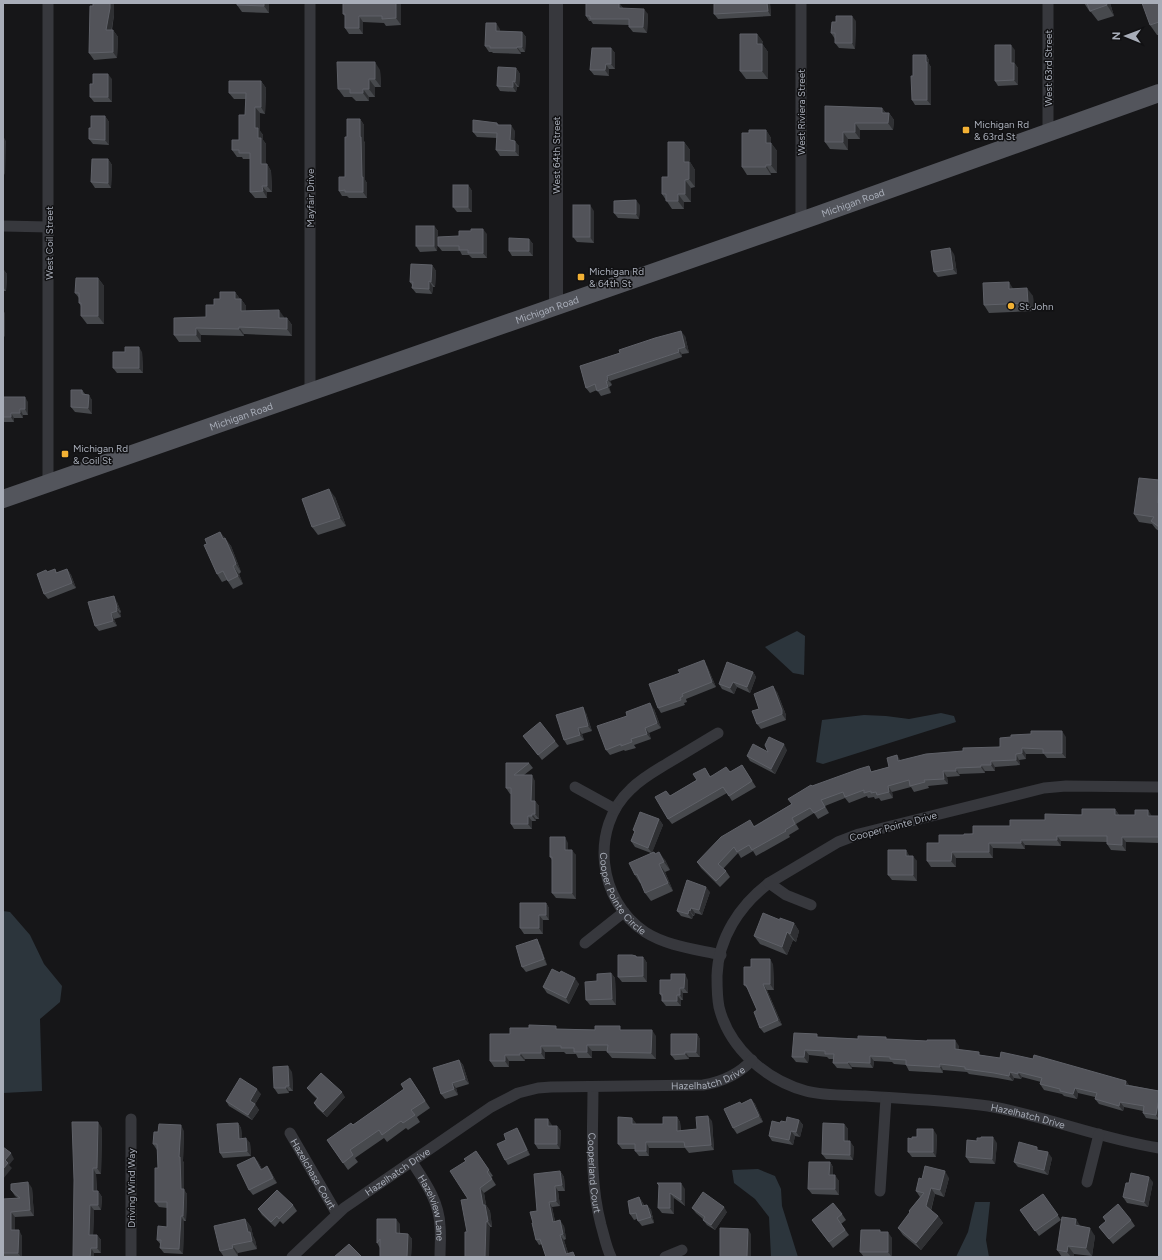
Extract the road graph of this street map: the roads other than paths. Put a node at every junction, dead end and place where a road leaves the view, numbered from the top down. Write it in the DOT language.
graph roads {
  1 [pos="48,3"];
  2 [pos="310,3"];
  3 [pos="556,3"];
  4 [pos="801,3"];
  5 [pos="1048,3"];
  6 [pos="1159,93"];
  7 [pos="1048,132"];
  8 [pos="801,221"];
  9 [pos="3,226"];
  10 [pos="49,227"];
  11 [pos="556,306"];
  12 [pos="310,392"];
  13 [pos="48,484"];
  14 [pos="3,500"];
  15 [pos="718,733"];
  16 [pos="576,787"];
  17 [pos="1159,787"];
  18 [pos="615,809"];
  19 [pos="769,883"];
  20 [pos="811,905"];
  21 [pos="624,912"];
  22 [pos="585,943"];
  23 [pos="721,955"];
  24 [pos="752,1060"];
  25 [pos="594,1087"];
  26 [pos="886,1098"];
  27 [pos="131,1119"];
  28 [pos="290,1133"];
  29 [pos="1099,1134"];
  30 [pos="1159,1148"];
  31 [pos="412,1162"];
  32 [pos="1087,1182"];
  33 [pos="880,1191"];
  34 [pos="337,1214"];
  35 [pos="682,1250"];
  36 [pos="131,1257"];
  37 [pos="292,1257"];
  38 [pos="440,1257"];
  39 [pos="611,1257"];
  40 [pos="665,1257"];
  1 -- 10 [label="street, West Coil Street"];
  2 -- 12 [label="street, Mayfair Drive"];
  3 -- 11 [label="street, West 64th Street"];
  4 -- 8 [label="street, West Riviera Street"];
  5 -- 7 [label="street, West 63rd Street"];
  6 -- 7 [label="main road, Michigan Road"];
  7 -- 8 [label="main road, Michigan Road"];
  8 -- 11 [label="main road, Michigan Road"];
  9 -- 10 [label="street"];
  10 -- 13 [label="street, West Coil Street"];
  11 -- 12 [label="main road, Michigan Road"];
  12 -- 13 [label="main road, Michigan Road"];
  13 -- 14 [label="main road, Michigan Road"];
  15 -- 18 [label="street, Cooper Pointe Circle"];
  16 -- 18 [label="street"];
  17 -- 19 [label="street, Cooper Pointe Drive"];
  18 -- 21 [label="street, Cooper Pointe Circle"];
  19 -- 20 [label="street"];
  19 -- 23 [label="street, Cooper Pointe Drive"];
  21 -- 22 [label="street"];
  21 -- 23 [label="street, Cooper Pointe Circle"];
  23 -- 24 [label="street, Cooper Pointe Drive"];
  24 -- 25 [label="street, Hazelhatch Drive"];
  24 -- 26 [label="street, Hazelhatch Drive"];
  25 -- 31 [label="street, Hazelhatch Drive"];
  25 -- 39 [label="street, Cooperland Court"];
  26 -- 29 [label="street, Hazelhatch Drive"];
  26 -- 33 [label="street"];
  27 -- 36 [label="street, Driving Wind Way"];
  28 -- 34 [label="street, Hazelchase Court"];
  29 -- 30 [label="street, Hazelhatch Drive"];
  29 -- 32 [label="street"];
  31 -- 34 [label="street, Hazelhatch Drive"];
  31 -- 38 [label="street, Hazelview Lane"];
  34 -- 37 [label="street, Hazelhatch Drive"];
  35 -- 40 [label="street"];
}
